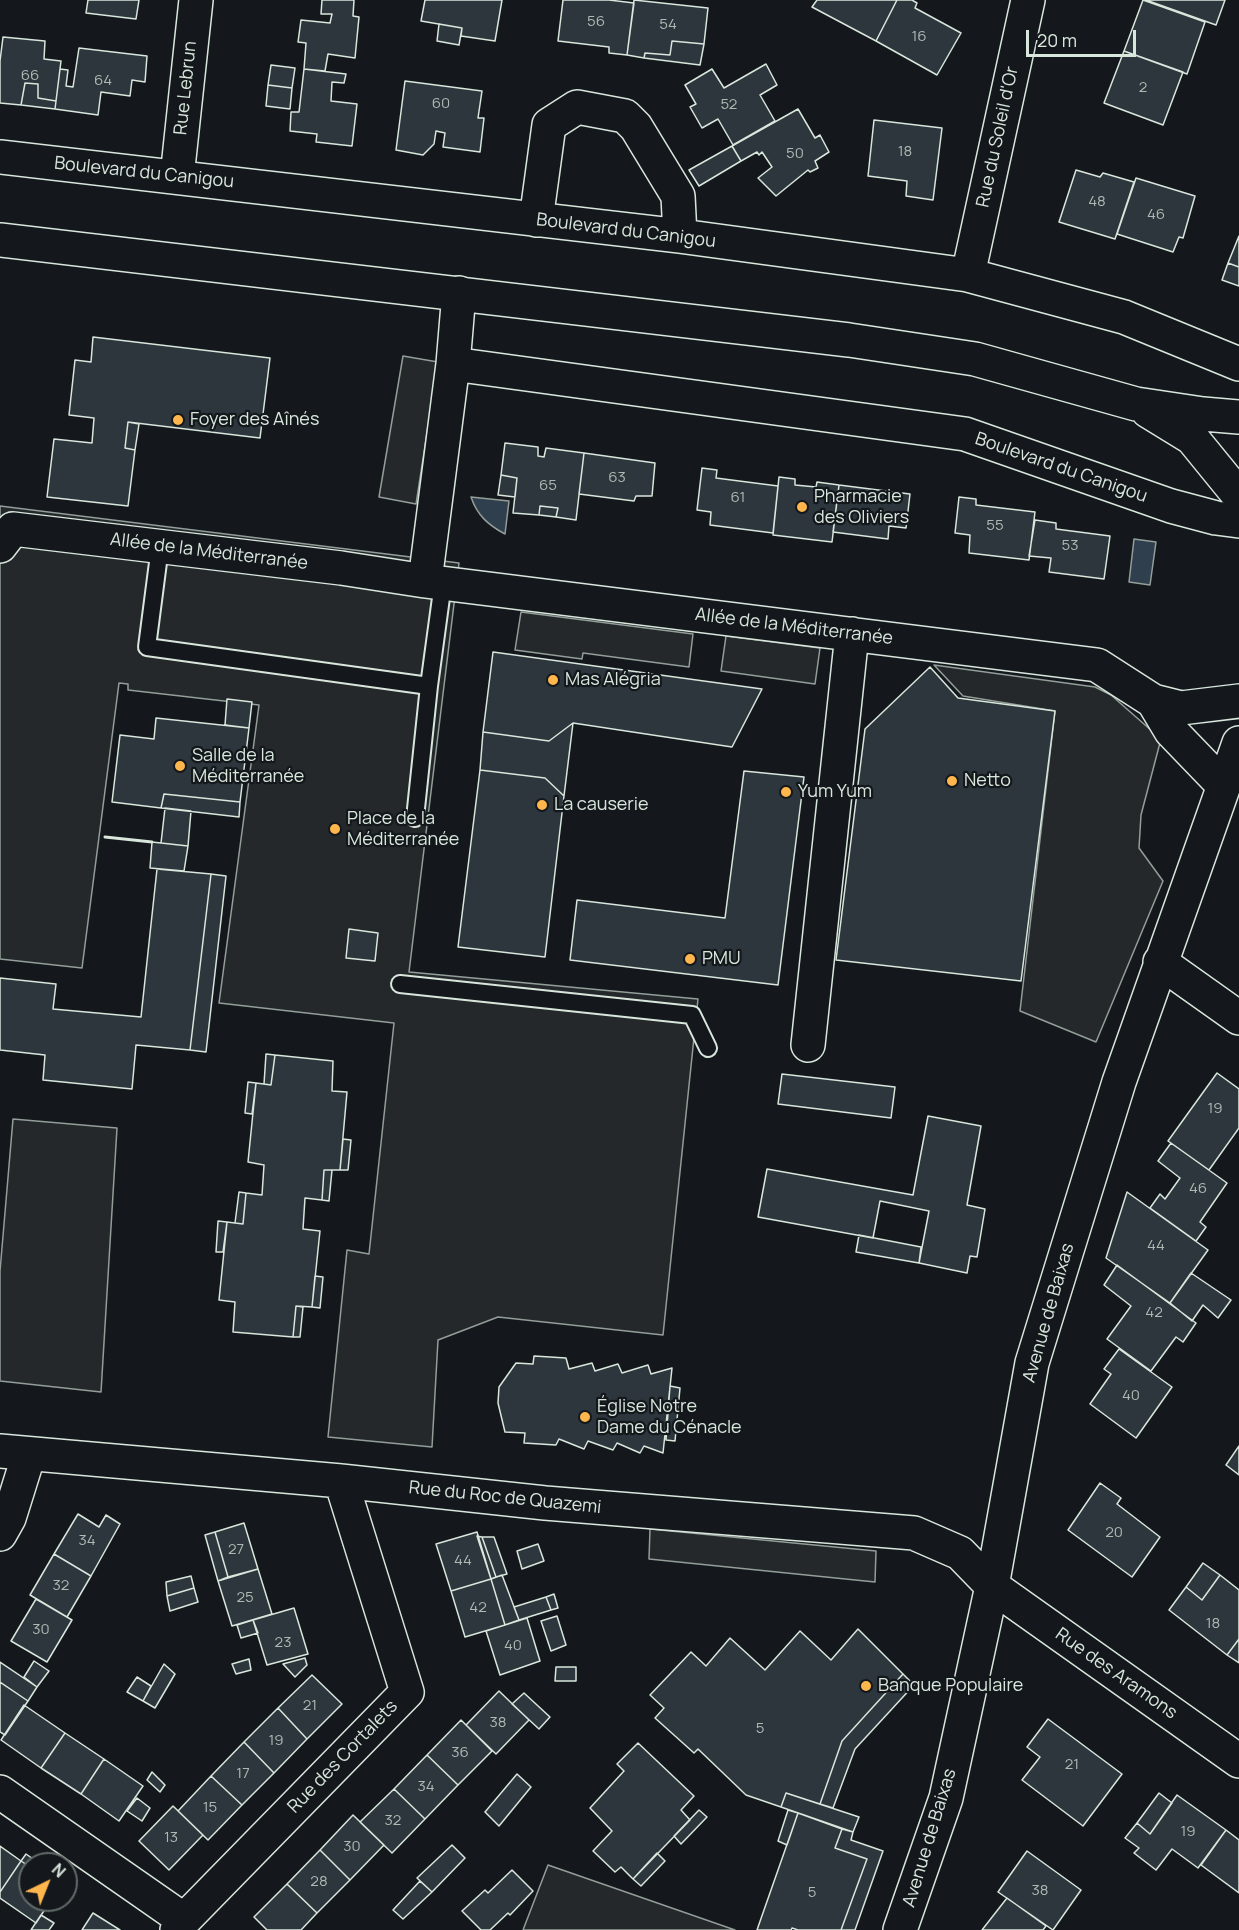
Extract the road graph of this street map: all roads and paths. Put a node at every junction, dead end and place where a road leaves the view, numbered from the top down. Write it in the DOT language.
graph roads {
  1 [pos="196,0"];
  2 [pos="1028,0"];
  3 [pos="0,157"];
  4 [pos="177,177"];
  5 [pos="536,220"];
  6 [pos="680,237"];
  7 [pos="0,240"];
  8 [pos="968,275"];
  9 [pos="459,292"];
  10 [pos="453,364"];
  11 [pos="1239,364"];
  12 [pos="1136,404"];
  13 [pos="1239,417"];
  14 [pos="1238,499"];
  15 [pos="0,546"];
  16 [pos="160,547"];
  17 [pos="434,582"];
  18 [pos="852,634"];
  19 [pos="429,686"];
  20 [pos="1153,700"];
  21 [pos="1239,701"];
  22 [pos="1239,743"];
  23 [pos="1224,786"];
  24 [pos="415,818"];
  25 [pos="1160,962"];
  26 [pos="399,984"];
  27 [pos="1239,1018"];
  28 [pos="808,1045"];
  29 [pos="708,1048"];
  30 [pos="15,1453"];
  31 [pos="341,1481"];
  32 [pos="0,1534"];
  33 [pos="992,1586"];
  34 [pos="1239,1761"];
  35 [pos="0,1792"];
  36 [pos="181,1925"];
  37 [pos="900,1930"];
  1 -- 4 [label="street, Rue Lebrun"];
  2 -- 8 [label="street, Rue du Soleil d'Or"];
  3 -- 4 [label="street, Boulevard du Canigou"];
  4 -- 5 [label="street, Boulevard du Canigou"];
  5 -- 6 [label="street, Boulevard du Canigou"];
  5 -- 6 [label="street"];
  6 -- 8 [label="street, Boulevard du Canigou"];
  7 -- 9 [label="street, Boulevard du Canigou"];
  8 -- 11 [label="street, Boulevard du Canigou"];
  9 -- 10 [label="street"];
  9 -- 12 [label="street, Boulevard du Canigou"];
  10 -- 14 [label="street, Boulevard du Canigou"];
  10 -- 17 [label="street"];
  12 -- 13 [label="street, Boulevard du Canigou"];
  12 -- 14 [label="street, Boulevard du Canigou"];
  15 -- 16 [label="street, Allée de la Méditerranée"];
  16 -- 17 [label="street, Allée de la Méditerranée"];
  16 -- 19 [label="lane"];
  17 -- 18 [label="street, Allée de la Méditerranée"];
  17 -- 19 [label="lane"];
  18 -- 20 [label="street, Allée de la Méditerranée"];
  18 -- 28 [label="street"];
  19 -- 24 [label="lane"];
  20 -- 21 [label="street, Allée de la Méditerranée"];
  20 -- 23 [label="street, Allée de la Méditerranée"];
  22 -- 23 [label="street, Avenue de Baixas"];
  23 -- 25 [label="street, Avenue de Baixas"];
  25 -- 27 [label="street"];
  25 -- 33 [label="street, Avenue de Baixas"];
  26 -- 29 [label="lane"];
  30 -- 31 [label="street, Rue du Roc de Quazemi"];
  30 -- 32 [label="street"];
  31 -- 33 [label="street, Rue du Roc de Quazemi"];
  31 -- 36 [label="street, Rue des Cortalets"];
  33 -- 34 [label="street, Rue des Aramons"];
  33 -- 37 [label="street, Avenue de Baixas"];
  35 -- 36 [label="street"];
}
